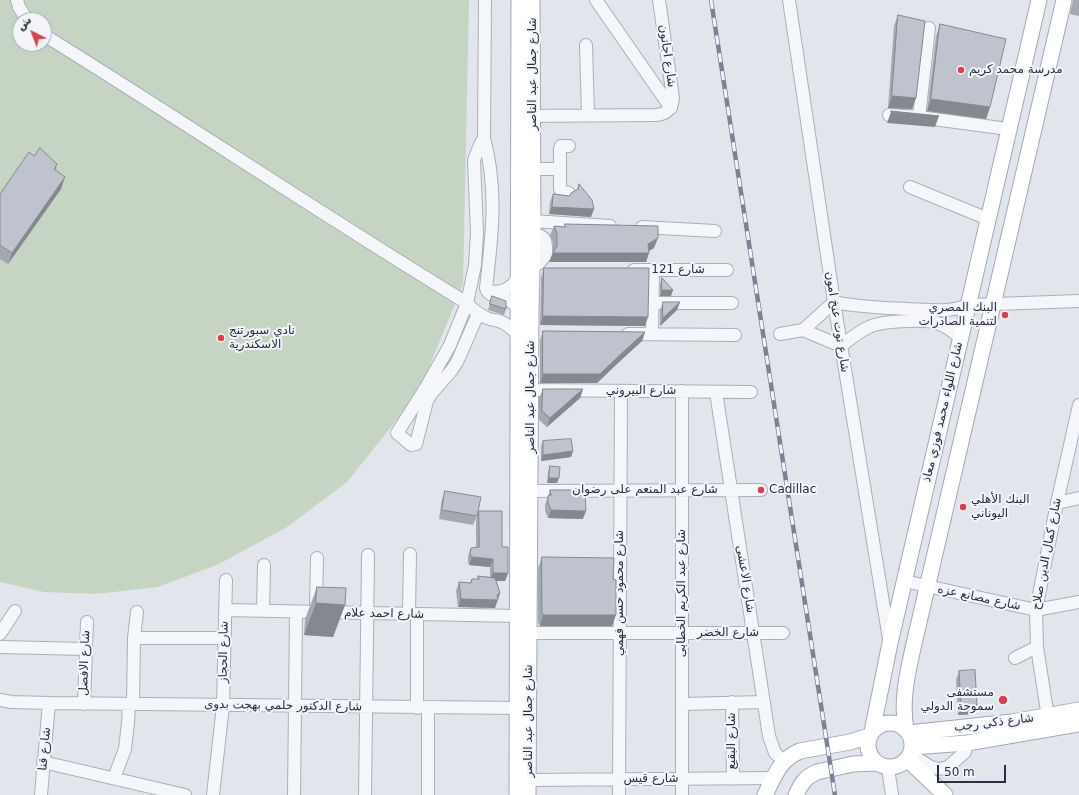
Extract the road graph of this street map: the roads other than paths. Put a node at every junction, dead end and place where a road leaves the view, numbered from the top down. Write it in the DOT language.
graph roads {
  1 [pos="17,0"];
  2 [pos="485,0"];
  3 [pos="519,0"];
  4 [pos="532,0"];
  5 [pos="596,0"];
  6 [pos="659,0"];
  7 [pos="789,0"];
  8 [pos="1039,0"];
  9 [pos="1064,0"];
  10 [pos="22,12"];
  11 [pos="929,28"];
  12 [pos="52,40"];
  13 [pos="586,45"];
  14 [pos="669,110"];
  15 [pos="588,115"];
  16 [pos="889,115"];
  17 [pos="526,116"];
  18 [pos="919,117"];
  19 [pos="1008,129"];
  20 [pos="484,138"];
  21 [pos="569,146"];
  22 [pos="532,169"];
  23 [pos="560,169"];
  24 [pos="910,187"];
  25 [pos="569,192"];
  26 [pos="493,198"];
  27 [pos="476,200"];
  28 [pos="988,219"];
  29 [pos="532,228"];
  30 [pos="715,231"];
  31 [pos="619,270"];
  32 [pos="653,270"];
  33 [pos="727,270"];
  34 [pos="518,278"];
  35 [pos="487,291"];
  36 [pos="1079,301"];
  37 [pos="834,302"];
  38 [pos="467,303"];
  39 [pos="652,303"];
  40 [pos="732,303"];
  41 [pos="968,305"];
  42 [pos="992,305"];
  43 [pos="525,308"];
  44 [pos="483,316"];
  45 [pos="803,330"];
  46 [pos="532,334"];
  47 [pos="615,334"];
  48 [pos="652,334"];
  49 [pos="780,334"];
  50 [pos="735,336"];
  51 [pos="960,338"];
  52 [pos="841,346"];
  53 [pos="531,390"];
  54 [pos="621,391"];
  55 [pos="682,392"];
  56 [pos="716,392"];
  57 [pos="751,392"];
  58 [pos="1079,406"];
  59 [pos="620,490"];
  60 [pos="682,490"];
  61 [pos="732,490"];
  62 [pos="761,490"];
  63 [pos="530,491"];
  64 [pos="1079,498"];
  65 [pos="1057,503"];
  66 [pos="410,554"];
  67 [pos="368,556"];
  68 [pos="317,558"];
  69 [pos="264,566"];
  70 [pos="226,580"];
  71 [pos="904,581"];
  72 [pos="926,586"];
  73 [pos="1079,602"];
  74 [pos="225,610"];
  75 [pos="1036,610"];
  76 [pos="15,611"];
  77 [pos="263,611"];
  78 [pos="137,612"];
  79 [pos="296,612"];
  80 [pos="316,612"];
  81 [pos="367,613"];
  82 [pos="413,614"];
  83 [pos="518,616"];
  84 [pos="87,622"];
  85 [pos="529,633"];
  86 [pos="620,633"];
  87 [pos="682,633"];
  88 [pos="754,633"];
  89 [pos="782,633"];
  90 [pos="0,634"];
  91 [pos="134,638"];
  92 [pos="225,638"];
  93 [pos="890,643"];
  94 [pos="0,647"];
  95 [pos="1037,648"];
  96 [pos="85,649"];
  97 [pos="1015,658"];
  98 [pos="0,700"];
  99 [pos="732,702"];
  100 [pos="764,702"];
  101 [pos="49,703"];
  102 [pos="84,704"];
  103 [pos="131,704"];
  104 [pos="682,704"];
  105 [pos="224,706"];
  106 [pos="296,706"];
  107 [pos="366,707"];
  108 [pos="422,708"];
  109 [pos="517,708"];
  110 [pos="1079,710"];
  111 [pos="1049,722"];
  112 [pos="1079,724"];
  113 [pos="870,734"];
  114 [pos="967,743"];
  115 [pos="909,745"];
  116 [pos="784,761"];
  117 [pos="43,762"];
  118 [pos="882,765"];
  119 [pos="114,778"];
  120 [pos="773,778"];
  121 [pos="619,779"];
  122 [pos="682,779"];
  123 [pos="733,779"];
  124 [pos="528,780"];
  125 [pos="139,790"];
  126 [pos="41,795"];
  127 [pos="185,795"];
  128 [pos="213,795"];
  129 [pos="294,795"];
  130 [pos="365,795"];
  131 [pos="428,795"];
  132 [pos="517,795"];
  133 [pos="528,795"];
  134 [pos="619,795"];
  135 [pos="682,795"];
  136 [pos="765,795"];
  137 [pos="796,795"];
  138 [pos="892,795"];
  139 [pos="945,795"];
  1 -- 10 [label="street"];
  2 -- 20 [label="street"];
  3 -- 17 [label="main road, شارع جمال عبد الناصر"];
  4 -- 17 [label="main road, شارع جمال عبد الناصر"];
  5 -- 14 [label="street"];
  6 -- 14 [label="street, شارع اجاتون"];
  7 -- 37 [label="street, شارع توت عنخ امون"];
  8 -- 19 [label="main road, شارع اللواء محمد فوزي معاذ"];
  9 -- 42 [label="main road, شارع اللواء محمد فوزي معاذ"];
  11 -- 18 [label="street"];
  12 -- 38 [label="street"];
  13 -- 15 [label="street"];
  14 -- 15 [label="street"];
  15 -- 17 [label="street"];
  16 -- 18 [label="street"];
  17 -- 22 [label="main road, شارع جمال عبد الناصر"];
  17 -- 34 [label="main road, شارع جمال عبد الناصر"];
  18 -- 19 [label="street"];
  19 -- 28 [label="main road, شارع اللواء محمد فوزي معاذ"];
  20 -- 26 [label="street"];
  20 -- 27 [label="street"];
  21 -- 23 [label="street"];
  22 -- 23 [label="street"];
  22 -- 29 [label="main road, شارع جمال عبد الناصر"];
  23 -- 25 [label="street"];
  24 -- 28 [label="street"];
  26 -- 27 [label="street"];
  26 -- 35 [label="street"];
  27 -- 38 [label="street"];
  28 -- 41 [label="main road, شارع اللواء محمد فوزي معاذ"];
  29 -- 30 [label="street"];
  29 -- 43 [label="main road, شارع جمال عبد الناصر"];
  31 -- 32 [label="street, شارع 121"];
  32 -- 33 [label="street, شارع 121"];
  32 -- 39 [label="street"];
  34 -- 35 [label="street"];
  34 -- 43 [label="main road, شارع جمال عبد الناصر"];
  35 -- 43 [label="street"];
  36 -- 42 [label="street"];
  37 -- 41 [label="street"];
  37 -- 45 [label="street"];
  37 -- 52 [label="street, شارع توت عنخ امون"];
  38 -- 44 [label="street"];
  38 -- 44 [label="street"];
  39 -- 40 [label="street"];
  39 -- 48 [label="street"];
  41 -- 42 [label="street"];
  41 -- 51 [label="main road, شارع اللواء محمد فوزي معاذ"];
  42 -- 72 [label="main road, شارع اللواء محمد فوزي معاذ"];
  43 -- 46 [label="main road, شارع جمال عبد الناصر"];
  44 -- 46 [label="street"];
  45 -- 49 [label="street"];
  45 -- 52 [label="street"];
  46 -- 53 [label="main road, شارع جمال عبد الناصر"];
  46 -- 83 [label="main road, شارع جمال عبد الناصر"];
  47 -- 48 [label="street"];
  48 -- 50 [label="street"];
  51 -- 52 [label="street"];
  51 -- 71 [label="main road, شارع اللواء محمد فوزي معاذ"];
  52 -- 93 [label="street, شارع توت عنخ امون"];
  53 -- 54 [label="street, شارع البيروني"];
  53 -- 63 [label="main road, شارع جمال عبد الناصر"];
  54 -- 55 [label="street, شارع البيروني"];
  54 -- 59 [label="street, شارع محمود حسن فهمي"];
  55 -- 56 [label="street, شارع البيروني"];
  55 -- 60 [label="street, شارع عبد الكريم الخطابى"];
  56 -- 57 [label="street, شارع البيروني"];
  56 -- 61 [label="street, شارع الاعشى"];
  58 -- 65 [label="street, شارع كمال الدين صلاح"];
  59 -- 60 [label="street, شارع عبد المنعم على رضوان"];
  59 -- 63 [label="street, شارع عبد المنعم على رضوان"];
  59 -- 86 [label="street, شارع محمود حسن فهمي"];
  60 -- 61 [label="street, شارع عبد المنعم على رضوان"];
  60 -- 87 [label="street, شارع عبد الكريم الخطابى"];
  61 -- 62 [label="street, شارع عبد المنعم على رضوان"];
  61 -- 88 [label="street, شارع الاعشى"];
  63 -- 85 [label="main road, شارع جمال عبد الناصر"];
  64 -- 65 [label="street"];
  65 -- 75 [label="street, شارع كمال الدين صلاح"];
  66 -- 82 [label="street"];
  67 -- 81 [label="street"];
  68 -- 80 [label="street"];
  69 -- 77 [label="street"];
  70 -- 74 [label="street, شارع الحجاز"];
  71 -- 72 [label="street, شارع مصانع عزه"];
  71 -- 93 [label="main road, شارع اللواء محمد فوزي معاذ"];
  72 -- 75 [label="street, شارع مصانع عزه"];
  72 -- 115 [label="main road, شارع اللواء محمد فوزي معاذ"];
  73 -- 75 [label="street, شارع مصانع عزه"];
  74 -- 77 [label="street, شارع احمد علام"];
  74 -- 92 [label="street, شارع الحجاز"];
  75 -- 95 [label="street, شارع كمال الدين صلاح"];
  76 -- 90 [label="street"];
  77 -- 79 [label="street, شارع احمد علام"];
  78 -- 91 [label="street"];
  79 -- 80 [label="street, شارع احمد علام"];
  79 -- 106 [label="street"];
  80 -- 81 [label="street, شارع احمد علام"];
  81 -- 82 [label="street, شارع احمد علام"];
  81 -- 107 [label="street"];
  82 -- 83 [label="street, شارع احمد علام"];
  82 -- 108 [label="street"];
  83 -- 109 [label="main road, شارع جمال عبد الناصر"];
  84 -- 96 [label="street, شارع الافضل"];
  85 -- 86 [label="street, شارع الخضر"];
  85 -- 124 [label="main road, شارع جمال عبد الناصر"];
  86 -- 87 [label="street, شارع الخضر"];
  86 -- 121 [label="street, شارع محمود حسن فهمي"];
  87 -- 88 [label="street, شارع الخضر"];
  87 -- 104 [label="street, شارع عبد الكريم الخطابى"];
  88 -- 89 [label="street, شارع الخضر"];
  88 -- 100 [label="street, شارع الاعشى"];
  91 -- 92 [label="street"];
  91 -- 103 [label="street"];
  92 -- 105 [label="street, شارع الحجاز"];
  93 -- 113 [label="main road, شارع اللواء محمد فوزي معاذ"];
  94 -- 96 [label="street"];
  95 -- 97 [label="street"];
  95 -- 111 [label="street, شارع كمال الدين صلاح"];
  96 -- 102 [label="street, شارع الافضل"];
  98 -- 101 [label="street, شارع الدكتور حلمي بهجت بدوى"];
  99 -- 100 [label="street"];
  99 -- 104 [label="street"];
  99 -- 123 [label="street, شارع البقيع"];
  100 -- 116 [label="street, شارع الاعشى"];
  101 -- 102 [label="street, شارع الدكتور حلمي بهجت بدوى"];
  101 -- 117 [label="street, شارع قنا"];
  102 -- 103 [label="street, شارع الدكتور حلمي بهجت بدوى"];
  103 -- 105 [label="street, شارع الدكتور حلمي بهجت بدوى"];
  103 -- 119 [label="street"];
  104 -- 122 [label="street, شارع عبد الكريم الخطابى"];
  105 -- 106 [label="street, شارع الدكتور حلمي بهجت بدوى"];
  105 -- 128 [label="street, شارع الحجاز"];
  106 -- 107 [label="street, شارع الدكتور حلمي بهجت بدوى"];
  106 -- 129 [label="street"];
  107 -- 108 [label="street, شارع الدكتور حلمي بهجت بدوى"];
  107 -- 130 [label="street"];
  108 -- 109 [label="street, شارع الدكتور حلمي بهجت بدوى"];
  108 -- 131 [label="street"];
  109 -- 132 [label="main road, شارع جمال عبد الناصر"];
  110 -- 111 [label="main road, شارع ذكى رجب"];
  111 -- 112 [label="main road, شارع ذكى رجب"];
  111 -- 114 [label="main road, شارع ذكى رجب"];
  111 -- 115 [label="main road, شارع ذكى رجب"];
  113 -- 115 [label="main road"];
  113 -- 116 [label="main road"];
  113 -- 118 [label="main road"];
  114 -- 115 [label="main road, شارع ذكى رجب"];
  114 -- 115 [label="street"];
  115 -- 118 [label="main road"];
  115 -- 139 [label="main road"];
  116 -- 120 [label="main road"];
  117 -- 119 [label="street"];
  117 -- 126 [label="street, شارع قنا"];
  118 -- 137 [label="main road"];
  118 -- 138 [label="street"];
  119 -- 125 [label="street"];
  120 -- 123 [label="street, شارع قيس"];
  120 -- 136 [label="main road"];
  121 -- 122 [label="street, شارع قيس"];
  121 -- 124 [label="street, شارع قيس"];
  121 -- 134 [label="street, شارع محمود حسن فهمي"];
  122 -- 123 [label="street, شارع قيس"];
  122 -- 135 [label="street, شارع عبد الكريم الخطابى"];
  124 -- 133 [label="main road, شارع جمال عبد الناصر"];
  125 -- 127 [label="street"];
}
